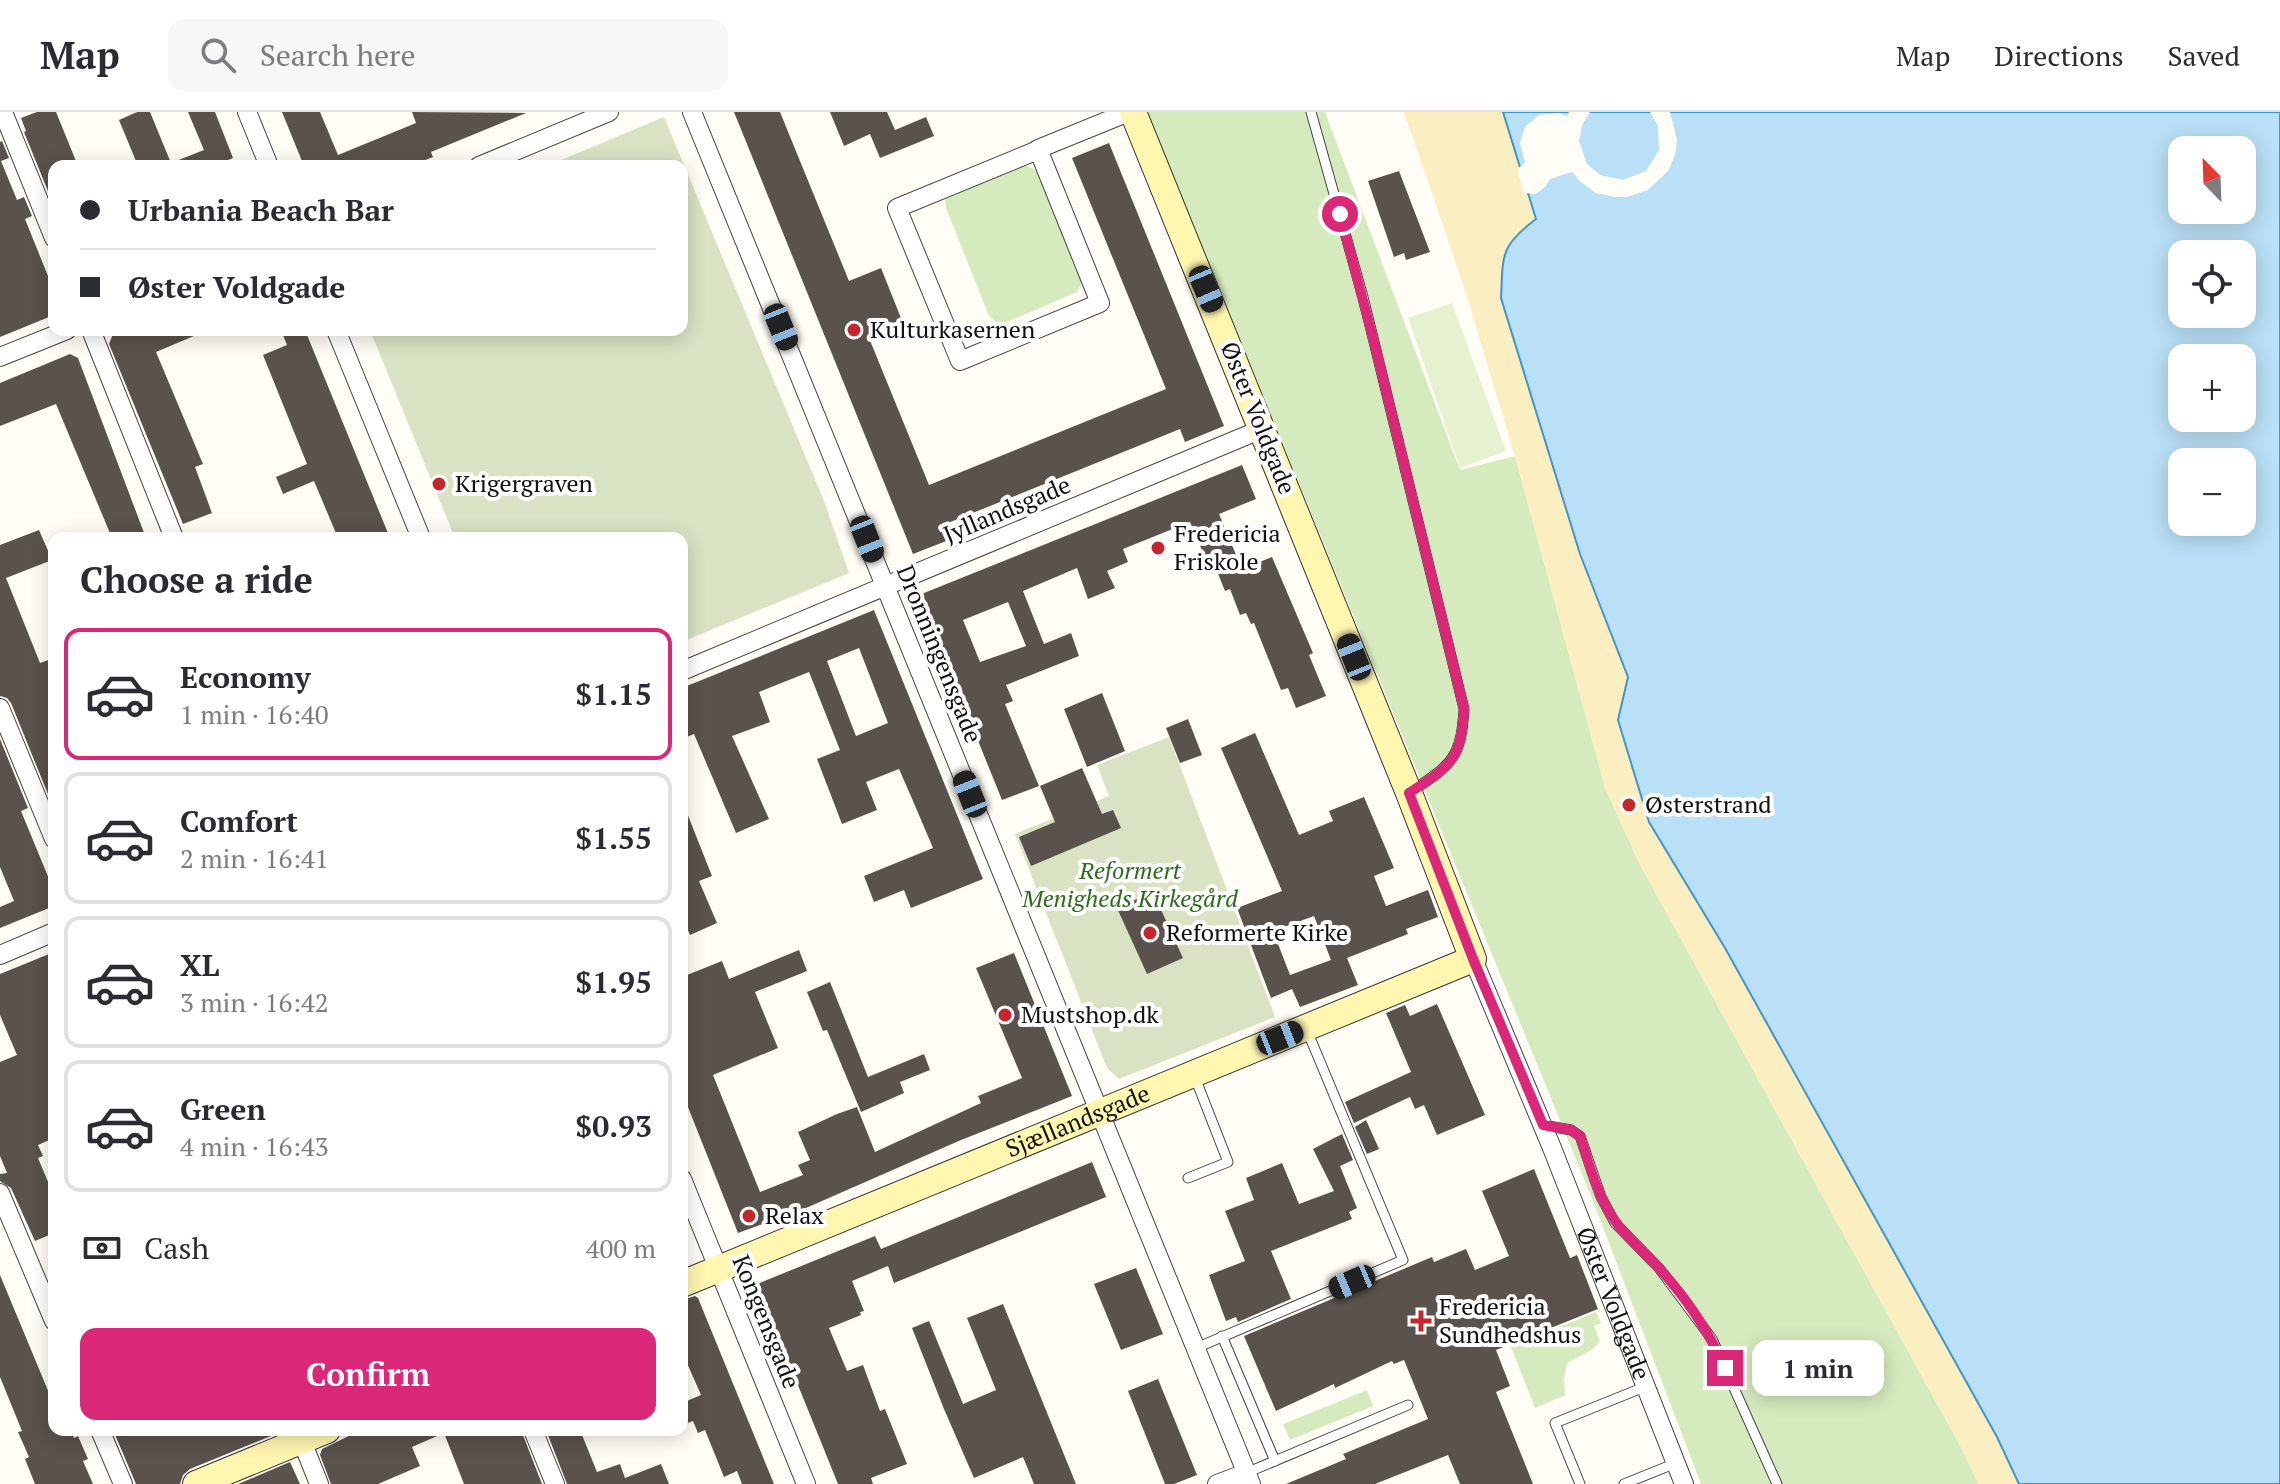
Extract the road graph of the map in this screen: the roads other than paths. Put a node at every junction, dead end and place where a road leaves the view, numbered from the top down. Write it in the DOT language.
graph roads {
  1 [pos="3,112"];
  2 [pos="247,112"];
  3 [pos="609,112"];
  4 [pos="692,112"];
  5 [pos="1131,112"];
  6 [pos="1311,112"];
  7 [pos="6,138"];
  8 [pos="1038,149"];
  9 [pos="267,160"];
  10 [pos="493,160"];
  11 [pos="48,226"];
  12 [pos="52,336"];
  13 [pos="93,336"];
  14 [pos="338,336"];
  15 [pos="0,357"];
  16 [pos="1262,429"];
  17 [pos="172,532"];
  18 [pos="419,532"];
  19 [pos="886,586"];
  20 [pos="688,668"];
  21 [pos="0,708"];
  22 [pos="1409,793"];
  23 [pos="48,824"];
  24 [pos="48,935"];
  25 [pos="0,955"];
  26 [pos="1473,959"];
  27 [pos="1306,1028"];
  28 [pos="1194,1074"];
  29 [pos="1101,1112"];
  30 [pos="1543,1125"];
  31 [pos="1188,1178"];
  32 [pos="0,1193"];
  33 [pos="688,1194"];
  34 [pos="719,1269"];
  35 [pos="688,1282"];
  36 [pos="48,1307"];
  37 [pos="1222,1336"];
  38 [pos="1196,1348"];
  39 [pos="1647,1386"];
  40 [pos="1408,1405"];
  41 [pos="103,1436"];
  42 [pos="298,1436"];
  43 [pos="300,1436"];
  44 [pos="535,1436"];
  45 [pos="1275,1461"];
  46 [pos="1676,1463"];
  47 [pos="1249,1478"];
  48 [pos="123,1484"];
  49 [pos="196,1484"];
  50 [pos="319,1484"];
  51 [pos="555,1484"];
  52 [pos="806,1484"];
  53 [pos="1217,1484"];
  54 [pos="1580,1484"];
  55 [pos="1624,1484"];
  56 [pos="1684,1484"];
  57 [pos="1777,1484"];
  1 -- 7 [label="street"];
  2 -- 9 [label="street"];
  3 -- 10 [label="street"];
  4 -- 19 [label="street, Dronningensgade"];
  5 -- 8 [label="street"];
  5 -- 16 [label="street, Øster Voldgade"];
  6 -- 22 [label="lane"];
  7 -- 11 [label="street"];
  8 -- 8 [label="street"];
  12 -- 15 [label="street"];
  13 -- 17 [label="street"];
  14 -- 18 [label="street"];
  16 -- 19 [label="street, Jyllandsgade"];
  16 -- 22 [label="street, Øster Voldgade"];
  19 -- 20 [label="street, Jyllandsgade"];
  19 -- 29 [label="street, Dronningensgade"];
  21 -- 23 [label="street"];
  22 -- 26 [label="street, Øster Voldgade"];
  24 -- 25 [label="street"];
  26 -- 27 [label="street, Sjællandsgade"];
  26 -- 30 [label="street, Øster Voldgade"];
  27 -- 28 [label="street, Sjællandsgade"];
  27 -- 37 [label="lane"];
  28 -- 29 [label="street, Sjællandsgade"];
  28 -- 31 [label="lane"];
  29 -- 34 [label="street, Sjællandsgade"];
  29 -- 38 [label="street, Dronningensgade"];
  30 -- 39 [label="street, Øster Voldgade"];
  30 -- 57 [label="lane, Øster Voldgade"];
  32 -- 36 [label="street"];
  33 -- 34 [label="street, Kongensgade"];
  34 -- 35 [label="street, Sjællandsgade"];
  34 -- 52 [label="street, Kongensgade"];
  37 -- 38 [label="lane"];
  37 -- 45 [label="lane"];
  38 -- 47 [label="street, Dronningensgade"];
  39 -- 46 [label="street, Øster Voldgade"];
  39 -- 54 [label="lane"];
  40 -- 45 [label="lane"];
  41 -- 48 [label="street"];
  42 -- 49 [label="street"];
  43 -- 50 [label="street"];
  44 -- 51 [label="street"];
  45 -- 47 [label="lane"];
  46 -- 55 [label="lane"];
  46 -- 56 [label="street, Øster Voldgade"];
  47 -- 53 [label="street"];
}
